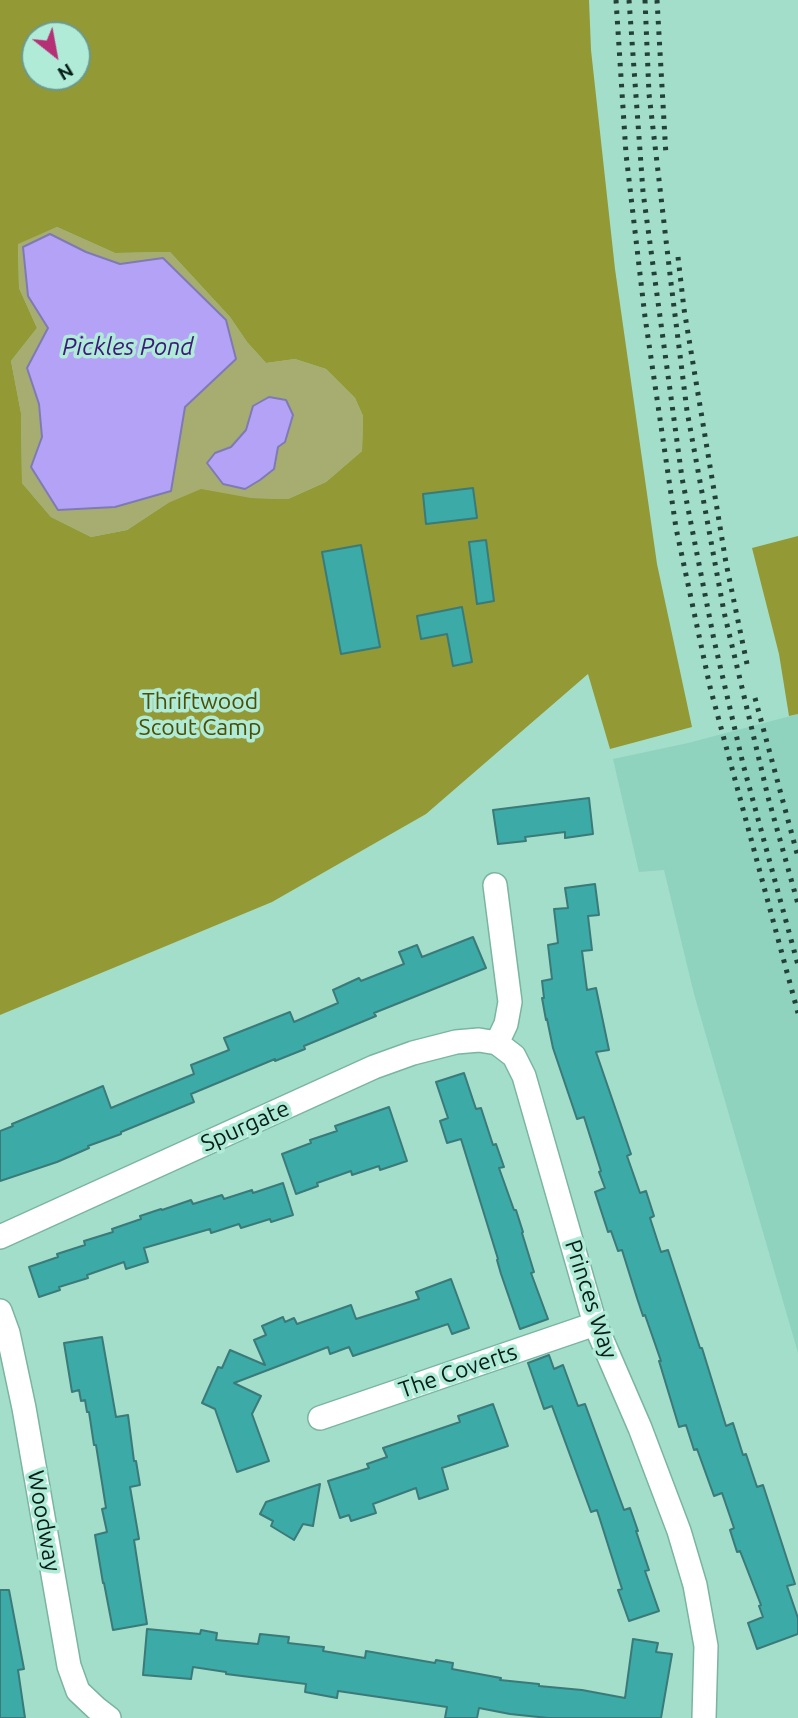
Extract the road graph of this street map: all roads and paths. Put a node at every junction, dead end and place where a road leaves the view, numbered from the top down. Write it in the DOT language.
graph roads {
  1 [pos="495,885"];
  2 [pos="497,1043"];
  3 [pos="0,1237"];
  4 [pos="0,1311"];
  5 [pos="595,1324"];
  6 [pos="320,1418"];
  7 [pos="109,1718"];
  8 [pos="704,1718"];
  1 -- 2 [label="street"];
  2 -- 3 [label="street, Spurgate"];
  2 -- 5 [label="street, Princes Way"];
  4 -- 7 [label="street, Woodway"];
  5 -- 6 [label="street, The Coverts"];
  5 -- 8 [label="street, Princes Way"];
}
